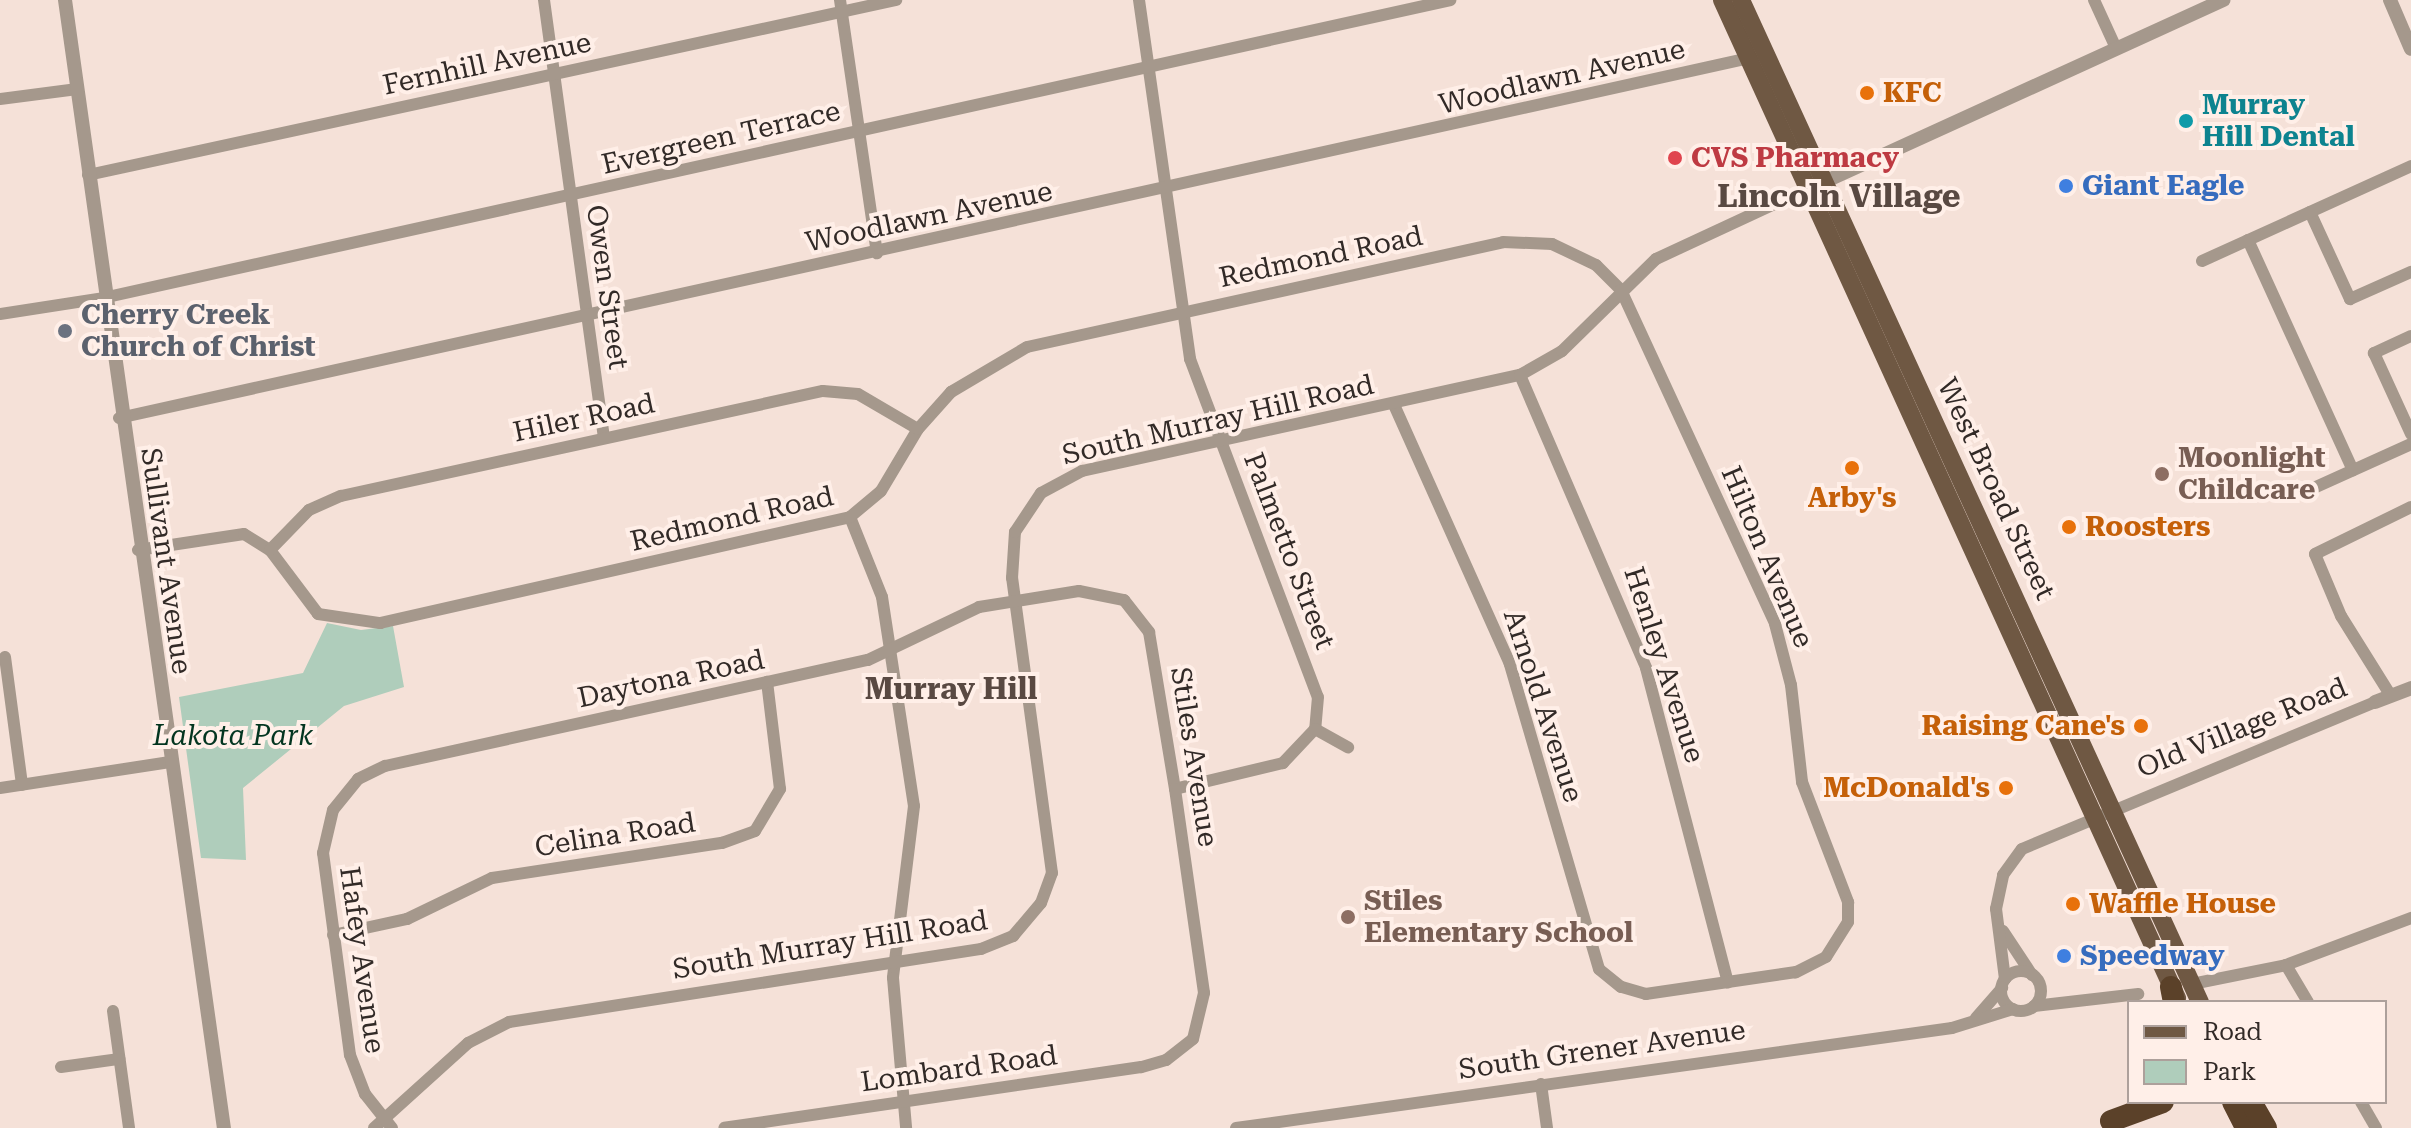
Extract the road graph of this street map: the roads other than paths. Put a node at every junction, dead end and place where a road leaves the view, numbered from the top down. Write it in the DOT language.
graph roads {
  1 [pos="65,0"];
  2 [pos="544,0"];
  3 [pos="896,0"];
  4 [pos="1139,0"];
  5 [pos="1450,0"];
  6 [pos="1722,0"];
  7 [pos="1741,0"];
  8 [pos="2094,0"];
  9 [pos="2223,0"];
  10 [pos="2390,0"];
  11 [pos="841,6"];
  12 [pos="2116,48"];
  13 [pos="2411,49"];
  14 [pos="1749,58"];
  15 [pos="1149,68"];
  16 [pos="554,73"];
  17 [pos="77,89"];
  18 [pos="0,99"];
  19 [pos="862,131"];
  20 [pos="2411,166"];
  21 [pos="88,175"];
  22 [pos="1816,185"];
  23 [pos="1165,189"];
  24 [pos="570,195"];
  25 [pos="2310,212"];
  26 [pos="2248,240"];
  27 [pos="877,253"];
  28 [pos="2202,261"];
  29 [pos="2411,272"];
  30 [pos="1621,290"];
  31 [pos="103,298"];
  32 [pos="1181,312"];
  33 [pos="0,314"];
  34 [pos="587,317"];
  35 [pos="2411,336"];
  36 [pos="1520,375"];
  37 [pos="1393,403"];
  38 [pos="119,418"];
  39 [pos="1916,426"];
  40 [pos="918,429"];
  41 [pos="2411,434"];
  42 [pos="604,438"];
  43 [pos="1220,441"];
  44 [pos="2411,444"];
  45 [pos="2353,470"];
  46 [pos="2307,491"];
  47 [pos="1974,507"];
  48 [pos="2411,507"];
  49 [pos="1955,512"];
  50 [pos="850,517"];
  51 [pos="138,550"];
  52 [pos="270,550"];
  53 [pos="1016,600"];
  54 [pos="2023,615"];
  55 [pos="891,651"];
  56 [pos="5,657"];
  57 [pos="767,682"];
  58 [pos="2411,688"];
  59 [pos="2391,696"];
  60 [pos="2375,702"];
  61 [pos="1315,729"];
  62 [pos="1348,747"];
  63 [pos="170,762"];
  64 [pos="22,785"];
  65 [pos="0,788"];
  66 [pos="1175,789"];
  67 [pos="338,801"];
  68 [pos="2111,808"];
  69 [pos="2092,816"];
  70 [pos="1996,909"];
  71 [pos="2411,918"];
  72 [pos="333,935"];
  73 [pos="895,962"];
  74 [pos="2286,965"];
  75 [pos="2032,975"];
  76 [pos="1728,982"];
  77 [pos="2004,984"];
  78 [pos="2041,988"];
  79 [pos="2138,994"];
  80 [pos="2179,994"];
  81 [pos="2307,1000"];
  82 [pos="2085,1002"];
  83 [pos="2034,1006"];
  84 [pos="2013,1009"];
  85 [pos="113,1011"];
  86 [pos="1974,1020"];
  87 [pos="1193,1039"];
  88 [pos="119,1059"];
  89 [pos="61,1067"];
  90 [pos="1541,1084"];
  91 [pos="901,1101"];
  92 [pos="2138,1104"];
  93 [pos="2158,1104"];
  94 [pos="2226,1104"];
  95 [pos="2234,1104"];
  96 [pos="2246,1104"];
  97 [pos="2252,1104"];
  98 [pos="2362,1104"];
  99 [pos="383,1125"];
  100 [pos="2106,1125"];
  101 [pos="129,1128"];
  102 [pos="224,1128"];
  103 [pos="724,1128"];
  104 [pos="906,1128"];
  105 [pos="1236,1128"];
  106 [pos="1547,1128"];
  107 [pos="2236,1128"];
  108 [pos="2246,1128"];
  109 [pos="2256,1128"];
  110 [pos="2266,1128"];
  111 [pos="2376,1128"];
  1 -- 17 [label="street, Sullivant Avenue"];
  2 -- 16 [label="street, Owen Street"];
  3 -- 11 [label="street, Fernhill Avenue"];
  4 -- 15 [label="street, Palmetto Street"];
  5 -- 15 [label="street, Evergreen Terrace"];
  6 -- 14 [label="main road, West Broad Street"];
  7 -- 22 [label="main road, West Broad Street"];
  8 -- 12 [label="street"];
  9 -- 12 [label="street"];
  10 -- 13 [label="street"];
  11 -- 16 [label="street, Fernhill Avenue"];
  11 -- 19 [label="street"];
  12 -- 22 [label="street"];
  14 -- 22 [label="main road, West Broad Street"];
  14 -- 23 [label="street, Woodlawn Avenue"];
  15 -- 19 [label="street, Evergreen Terrace"];
  15 -- 23 [label="street, Palmetto Street"];
  16 -- 21 [label="street, Fernhill Avenue"];
  16 -- 24 [label="street, Owen Street"];
  17 -- 18 [label="street"];
  17 -- 21 [label="street, Sullivant Avenue"];
  19 -- 24 [label="street, Evergreen Terrace"];
  19 -- 27 [label="street"];
  20 -- 25 [label="street"];
  21 -- 31 [label="street, Sullivant Avenue"];
  22 -- 30 [label="street, South Murray Hill Road"];
  22 -- 39 [label="main road, West Broad Street"];
  22 -- 47 [label="main road, West Broad Street"];
  23 -- 27 [label="street, Woodlawn Avenue"];
  23 -- 32 [label="street, Palmetto Street"];
  24 -- 31 [label="street, Evergreen Terrace"];
  24 -- 34 [label="street, Owen Street"];
  25 -- 26 [label="street"];
  25 -- 29 [label="street"];
  26 -- 28 [label="street"];
  26 -- 45 [label="street"];
  27 -- 34 [label="street, Woodlawn Avenue"];
  30 -- 32 [label="street, Redmond Road"];
  30 -- 36 [label="street, South Murray Hill Road"];
  30 -- 76 [label="street, Hilton Avenue"];
  31 -- 33 [label="street, Evergreen Terrace"];
  31 -- 38 [label="street, Sullivant Avenue"];
  32 -- 40 [label="street, Redmond Road"];
  32 -- 43 [label="street, Palmetto Street"];
  34 -- 38 [label="street, Woodlawn Avenue"];
  34 -- 42 [label="street, Owen Street"];
  35 -- 41 [label="street"];
  36 -- 37 [label="street, South Murray Hill Road"];
  36 -- 76 [label="street, Henley Avenue"];
  37 -- 43 [label="street, South Murray Hill Road"];
  37 -- 76 [label="street, Arnold Avenue"];
  38 -- 51 [label="street, Sullivant Avenue"];
  39 -- 47 [label="main road"];
  39 -- 49 [label="main road, West Broad Street"];
  40 -- 42 [label="street, Hiler Road"];
  40 -- 50 [label="street, Redmond Road"];
  42 -- 52 [label="street, Hiler Road"];
  43 -- 53 [label="street, South Murray Hill Road"];
  43 -- 61 [label="street, Palmetto Street"];
  44 -- 45 [label="street"];
  45 -- 46 [label="street"];
  47 -- 54 [label="main road, West Broad Street"];
  48 -- 59 [label="street"];
  49 -- 54 [label="main road"];
  49 -- 69 [label="main road, West Broad Street"];
  50 -- 52 [label="street, Redmond Road"];
  50 -- 55 [label="street"];
  51 -- 52 [label="street, Redmond Road"];
  51 -- 63 [label="street, Sullivant Avenue"];
  53 -- 55 [label="street, Daytona Road"];
  53 -- 66 [label="street, Stiles Avenue"];
  53 -- 73 [label="street, South Murray Hill Road"];
  54 -- 68 [label="main road, West Broad Street"];
  55 -- 57 [label="street, Daytona Road"];
  55 -- 73 [label="street"];
  56 -- 64 [label="street"];
  57 -- 67 [label="street, Daytona Road"];
  57 -- 72 [label="street, Celina Road"];
  58 -- 59 [label="street, Old Village Road"];
  59 -- 60 [label="street, Old Village Road"];
  60 -- 68 [label="street, Old Village Road"];
  61 -- 62 [label="street"];
  61 -- 66 [label="street"];
  63 -- 64 [label="street"];
  63 -- 102 [label="street, Sullivant Avenue"];
  64 -- 65 [label="street"];
  66 -- 87 [label="street, Stiles Avenue"];
  67 -- 72 [label="street, Hafey Avenue"];
  68 -- 69 [label="street, Old Village Road"];
  68 -- 80 [label="main road, West Broad Street"];
  69 -- 70 [label="street"];
  69 -- 80 [label="main road, West Broad Street"];
  70 -- 75 [label="street"];
  70 -- 77 [label="street"];
  71 -- 74 [label="street"];
  72 -- 99 [label="street, Hafey Avenue"];
  73 -- 91 [label="street"];
  73 -- 99 [label="street, South Murray Hill Road"];
  74 -- 80 [label="street"];
  74 -- 81 [label="street"];
  75 -- 77 [label="street"];
  75 -- 78 [label="street"];
  77 -- 84 [label="street"];
  77 -- 86 [label="street"];
  78 -- 82 [label="street"];
  78 -- 83 [label="street"];
  79 -- 82 [label="street, South Grener Avenue"];
  82 -- 83 [label="street, South Grener Avenue"];
  83 -- 84 [label="street, South Grener Avenue"];
  84 -- 86 [label="street, South Grener Avenue"];
  85 -- 88 [label="street"];
  86 -- 90 [label="street, South Grener Avenue"];
  87 -- 91 [label="street, Lombard Road"];
  88 -- 89 [label="street"];
  88 -- 101 [label="street"];
  90 -- 105 [label="street, South Grener Avenue"];
  90 -- 106 [label="street"];
  91 -- 103 [label="street, Lombard Road"];
  91 -- 104 [label="street"];
  92 -- 100 [label="highway"];
  93 -- 100 [label="highway"];
  94 -- 107 [label="main road"];
  95 -- 108 [label="highway"];
  96 -- 109 [label="main road"];
  97 -- 110 [label="highway"];
  98 -- 111 [label="street"];
}
